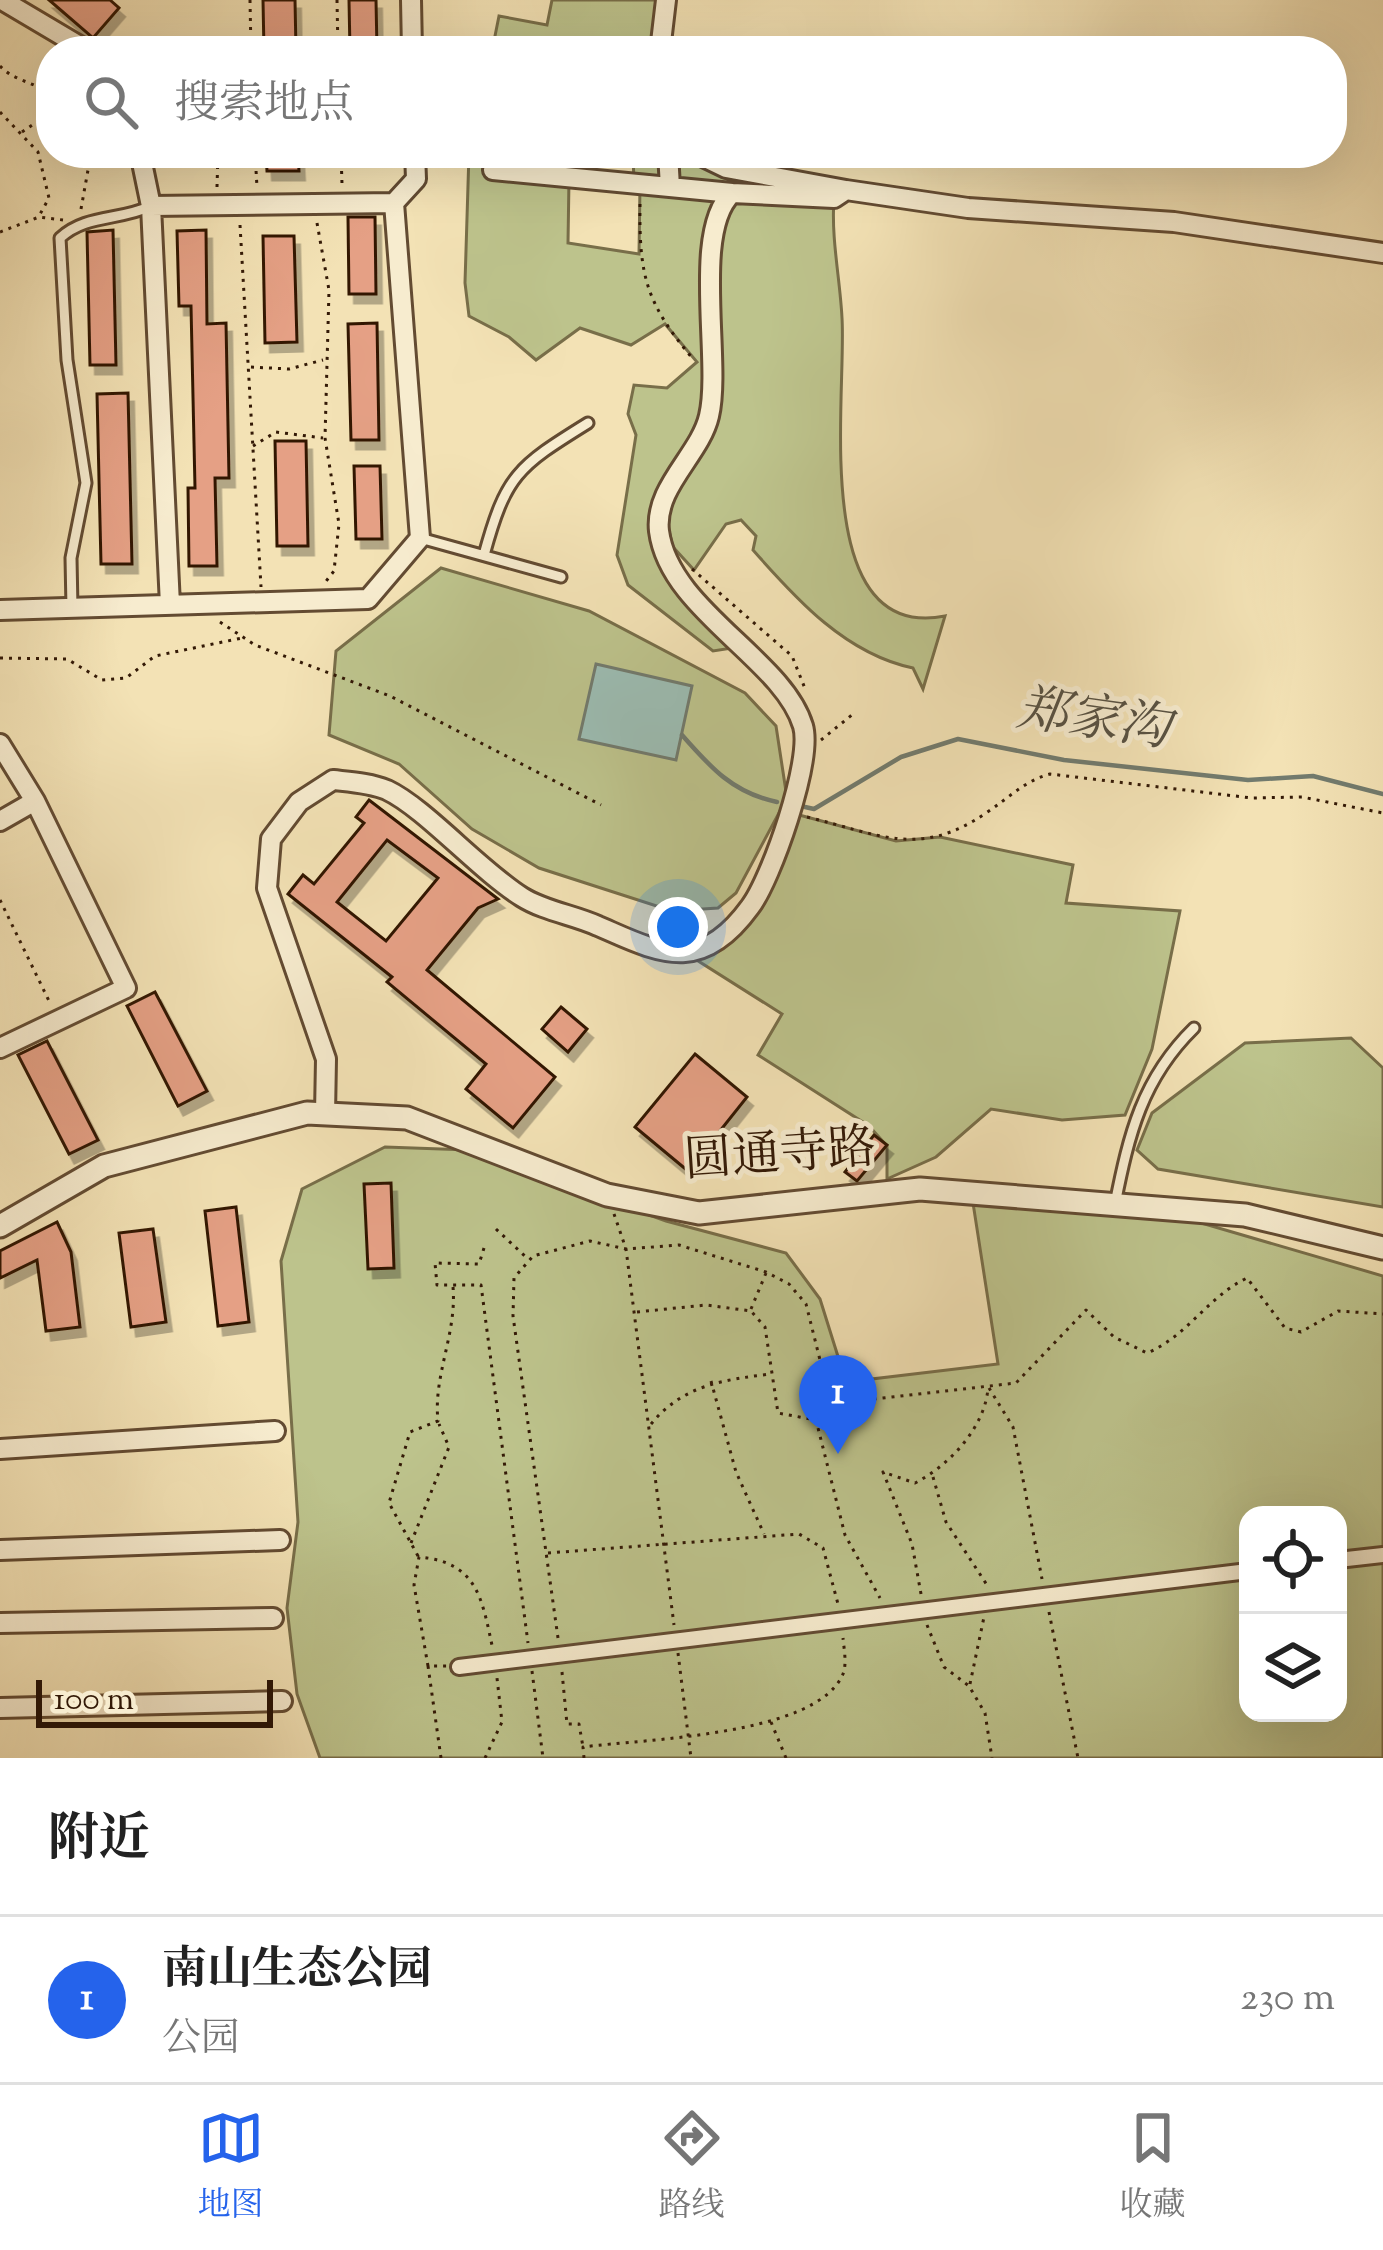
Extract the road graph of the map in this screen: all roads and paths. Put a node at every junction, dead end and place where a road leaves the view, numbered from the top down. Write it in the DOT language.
graph roads {
  1 [pos="2,0"];
  2 [pos="250,0"];
  3 [pos="337,0"];
  4 [pos="411,0"];
  5 [pos="666,0"];
  6 [pos="63,36"];
  7 [pos="251,36"];
  8 [pos="338,36"];
  9 [pos="412,36"];
  10 [pos="662,36"];
  11 [pos="0,66"];
  12 [pos="36,84"];
  13 [pos="0,112"];
  14 [pos="36,122"];
  15 [pos="21,133"];
  16 [pos="36,150"];
  17 [pos="43,168"];
  18 [pos="87,168"];
  19 [pos="143,168"];
  20 [pos="218,168"];
  21 [pos="253,168"];
  22 [pos="341,168"];
  23 [pos="416,168"];
  24 [pos="669,168"];
  25 [pos="726,168"];
  26 [pos="494,170"];
  27 [pos="640,184"];
  28 [pos="670,188"];
  29 [pos="846,190"];
  30 [pos="732,193"];
  31 [pos="394,203"];
  32 [pos="312,204"];
  33 [pos="342,204"];
  34 [pos="218,205"];
  35 [pos="248,205"];
  36 [pos="151,206"];
  37 [pos="38,217"];
  38 [pos="79,220"];
  39 [pos="0,232"];
  40 [pos="1383,253"];
  41 [pos="325,360"];
  42 [pos="247,366"];
  43 [pos="710,378"];
  44 [pos="588,423"];
  45 [pos="325,438"];
  46 [pos="252,447"];
  47 [pos="420,538"];
  48 [pos="484,555"];
  49 [pos="561,577"];
  50 [pos="311,601"];
  51 [pos="262,602"];
  52 [pos="1,604"];
  53 [pos="194,604"];
  54 [pos="170,605"];
  55 [pos="72,608"];
  56 [pos="244,638"];
  57 [pos="0,658"];
  58 [pos="853,714"];
  59 [pos="0,744"];
  60 [pos="803,766"];
  61 [pos="35,801"];
  62 [pos="601,806"];
  63 [pos="788,812"];
  64 [pos="1383,813"];
  65 [pos="0,820"];
  66 [pos="0,900"];
  67 [pos="58,1020"];
  68 [pos="1194,1028"];
  69 [pos="0,1048"];
  70 [pos="325,1114"];
  71 [pos="607,1195"];
  72 [pos="1115,1204"];
  73 [pos="0,1226"];
  74 [pos="496,1229"];
  75 [pos="484,1248"];
  76 [pos="1383,1248"];
  77 [pos="626,1249"];
  78 [pos="529,1260"];
  79 [pos="766,1272"];
  80 [pos="452,1285"];
  81 [pos="751,1310"];
  82 [pos="634,1312"];
  83 [pos="1383,1315"];
  84 [pos="772,1374"];
  85 [pos="711,1381"];
  86 [pos="988,1386"];
  87 [pos="438,1421"];
  88 [pos="649,1427"];
  89 [pos="275,1431"];
  90 [pos="0,1449"];
  91 [pos="932,1474"];
  92 [pos="765,1535"];
  93 [pos="280,1540"];
  94 [pos="410,1545"];
  95 [pos="664,1545"];
  96 [pos="0,1550"];
  97 [pos="547,1553"];
  98 [pos="1383,1555"];
  99 [pos="419,1557"];
  100 [pos="1347,1559"];
  101 [pos="1239,1572"];
  102 [pos="1046,1595"];
  103 [pos="986,1602"];
  104 [pos="919,1610"];
  105 [pos="892,1613"];
  106 [pos="273,1618"];
  107 [pos="841,1620"];
  108 [pos="0,1624"];
  109 [pos="676,1640"];
  110 [pos="560,1654"];
  111 [pos="530,1658"];
  112 [pos="495,1662"];
  113 [pos="428,1666"];
  114 [pos="459,1667"];
  115 [pos="969,1686"];
  116 [pos="281,1701"];
  117 [pos="0,1708"];
  118 [pos="770,1720"];
  119 [pos="688,1733"];
  120 [pos="583,1747"];
  121 [pos="442,1758"];
  122 [pos="484,1758"];
  123 [pos="543,1758"];
  124 [pos="584,1758"];
  125 [pos="691,1758"];
  126 [pos="786,1758"];
  127 [pos="992,1758"];
  128 [pos="1078,1758"];
  1 -- 6 [label="street"];
  2 -- 7 [label="path"];
  3 -- 8 [label="path"];
  4 -- 9 [label="street"];
  5 -- 10 [label="street"];
  11 -- 12 [label="path"];
  13 -- 15 [label="path"];
  14 -- 15 [label="path"];
  15 -- 16 [label="path"];
  17 -- 37 [label="path"];
  18 -- 38 [label="path"];
  19 -- 36 [label="street"];
  20 -- 34 [label="path"];
  21 -- 35 [label="path"];
  22 -- 33 [label="path"];
  23 -- 31 [label="street"];
  24 -- 28 [label="street"];
  25 -- 29 [label="street"];
  26 -- 27 [label="street"];
  27 -- 28 [label="street"];
  27 -- 43 [label="path"];
  28 -- 30 [label="street"];
  29 -- 30 [label="street"];
  29 -- 40 [label="street"];
  30 -- 43 [label="street"];
  31 -- 33 [label="street"];
  31 -- 47 [label="street"];
  32 -- 33 [label="street"];
  32 -- 35 [label="street"];
  32 -- 41 [label="path"];
  34 -- 35 [label="street"];
  34 -- 36 [label="street"];
  35 -- 42 [label="path"];
  36 -- 38 [label="lane"];
  36 -- 54 [label="street"];
  37 -- 38 [label="path"];
  37 -- 39 [label="path"];
  38 -- 55 [label="lane"];
  41 -- 42 [label="path"];
  41 -- 45 [label="path"];
  42 -- 46 [label="path"];
  43 -- 60 [label="street"];
  44 -- 48 [label="lane"];
  45 -- 46 [label="path"];
  45 -- 50 [label="path"];
  46 -- 51 [label="path"];
  47 -- 48 [label="lane"];
  47 -- 50 [label="street"];
  48 -- 49 [label="lane"];
  50 -- 51 [label="street"];
  51 -- 53 [label="street"];
  52 -- 55 [label="street"];
  53 -- 54 [label="street"];
  53 -- 56 [label="path"];
  54 -- 55 [label="street"];
  56 -- 57 [label="path"];
  56 -- 62 [label="path"];
  58 -- 60 [label="path"];
  59 -- 61 [label="street"];
  60 -- 63 [label="street"];
  61 -- 65 [label="street"];
  61 -- 67 [label="street"];
  63 -- 64 [label="path"];
  63 -- 70 [label="street"];
  66 -- 67 [label="path"];
  67 -- 69 [label="street"];
  68 -- 72 [label="lane"];
  70 -- 71 [label="street, 圆通寺路"];
  70 -- 73 [label="street, 圆通寺路"];
  71 -- 72 [label="street, 圆通寺路"];
  71 -- 77 [label="path"];
  72 -- 76 [label="street, 圆通寺路"];
  74 -- 78 [label="path"];
  75 -- 80 [label="path"];
  77 -- 78 [label="path"];
  77 -- 79 [label="path"];
  77 -- 82 [label="path"];
  78 -- 97 [label="path"];
  79 -- 81 [label="path"];
  79 -- 86 [label="path"];
  80 -- 87 [label="path"];
  80 -- 111 [label="path"];
  81 -- 82 [label="path"];
  81 -- 84 [label="path"];
  82 -- 88 [label="path"];
  83 -- 86 [label="path"];
  84 -- 85 [label="path"];
  84 -- 105 [label="path"];
  85 -- 88 [label="path"];
  85 -- 92 [label="path"];
  86 -- 91 [label="path"];
  86 -- 102 [label="path"];
  87 -- 94 [label="path"];
  87 -- 94 [label="path"];
  88 -- 95 [label="path"];
  89 -- 90 [label="street"];
  91 -- 103 [label="path"];
  91 -- 104 [label="path"];
  92 -- 95 [label="path"];
  92 -- 107 [label="path"];
  93 -- 96 [label="street"];
  94 -- 99 [label="path"];
  95 -- 97 [label="path"];
  95 -- 109 [label="path"];
  97 -- 110 [label="path"];
  98 -- 100 [label="street"];
  99 -- 112 [label="path"];
  99 -- 113 [label="path"];
  101 -- 102 [label="street"];
  102 -- 103 [label="street"];
  102 -- 128 [label="path"];
  103 -- 104 [label="street"];
  103 -- 115 [label="path"];
  104 -- 105 [label="street"];
  104 -- 115 [label="path"];
  105 -- 107 [label="street"];
  106 -- 108 [label="street"];
  107 -- 109 [label="street"];
  107 -- 118 [label="path"];
  109 -- 110 [label="street"];
  109 -- 119 [label="path"];
  110 -- 111 [label="street"];
  110 -- 120 [label="path"];
  111 -- 112 [label="street"];
  111 -- 123 [label="path"];
  112 -- 114 [label="street"];
  112 -- 122 [label="path"];
  113 -- 114 [label="path"];
  113 -- 121 [label="path"];
  115 -- 127 [label="path"];
  116 -- 117 [label="street"];
  118 -- 119 [label="path"];
  118 -- 126 [label="path"];
  119 -- 120 [label="path"];
  119 -- 125 [label="path"];
  120 -- 124 [label="path"];
}
